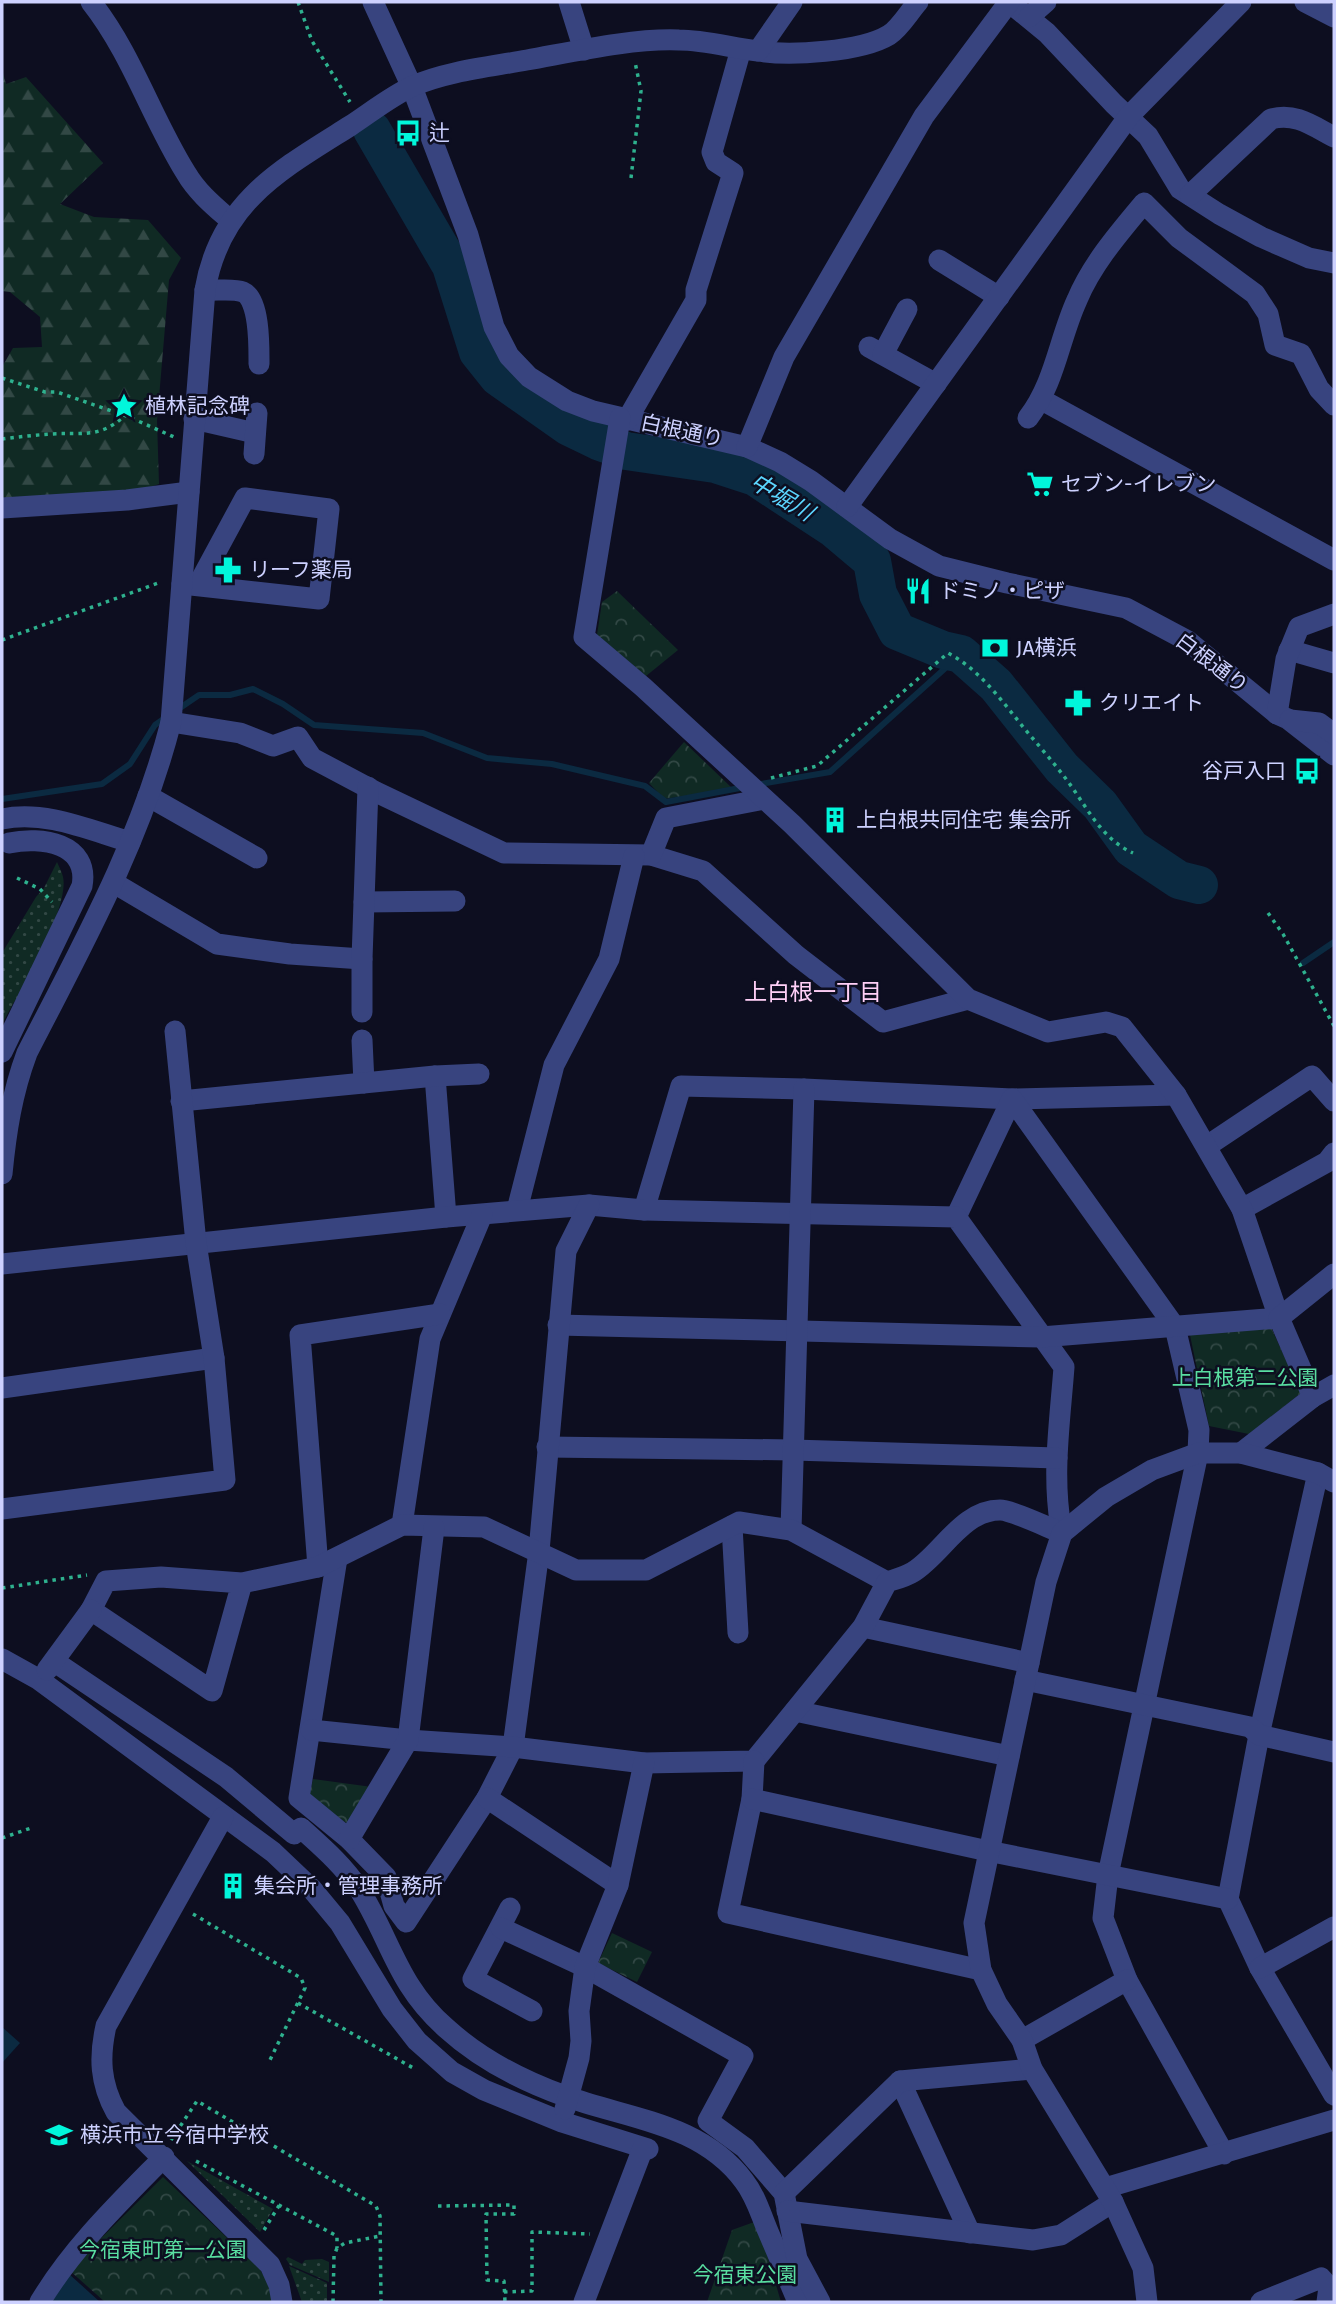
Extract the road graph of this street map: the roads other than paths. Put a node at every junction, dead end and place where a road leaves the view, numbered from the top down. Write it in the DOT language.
graph roads {
  1 [pos="91,2"];
  2 [pos="373,2"];
  3 [pos="569,2"];
  4 [pos="792,2"];
  5 [pos="918,2"];
  6 [pos="1009,2"];
  7 [pos="1046,2"];
  8 [pos="1241,2"];
  9 [pos="1304,2"];
  10 [pos="1029,17"];
  11 [pos="1334,17"];
  12 [pos="584,50"];
  13 [pos="749,50"];
  14 [pos="412,87"];
  15 [pos="1129,116"];
  16 [pos="1334,137"];
  17 [pos="1190,195"];
  18 [pos="230,220"];
  19 [pos="939,260"];
  20 [pos="1334,263"];
  21 [pos="205,290"];
  22 [pos="999,297"];
  23 [pos="907,309"];
  24 [pos="266,354"];
  25 [pos="936,384"];
  26 [pos="1042,400"];
  27 [pos="1334,405"];
  28 [pos="1028,418"];
  29 [pos="194,419"];
  30 [pos="623,419"];
  31 [pos="256,433"];
  32 [pos="747,447"];
  33 [pos="189,492"];
  34 [pos="848,507"];
  35 [pos="2,508"];
  36 [pos="1334,560"];
  37 [pos="188,581"];
  38 [pos="1334,614"];
  39 [pos="1289,650"];
  40 [pos="1334,663"];
  41 [pos="1283,716"];
  42 [pos="171,722"];
  43 [pos="1334,734"];
  44 [pos="1334,755"];
  45 [pos="368,787"];
  46 [pos="148,796"];
  47 [pos="764,799"];
  48 [pos="2,819"];
  49 [pos="130,842"];
  50 [pos="9,843"];
  51 [pos="643,855"];
  52 [pos="257,858"];
  53 [pos="114,883"];
  54 [pos="455,901"];
  55 [pos="364,902"];
  56 [pos="362,959"];
  57 [pos="968,999"];
  58 [pos="362,1013"];
  59 [pos="175,1031"];
  60 [pos="362,1040"];
  61 [pos="2,1052"];
  62 [pos="1328,1062"];
  63 [pos="479,1074"];
  64 [pos="435,1076"];
  65 [pos="1312,1076"];
  66 [pos="364,1083"];
  67 [pos="804,1089"];
  68 [pos="1176,1096"];
  69 [pos="1012,1099"];
  70 [pos="181,1101"];
  71 [pos="1334,1101"];
  72 [pos="6,1104"];
  73 [pos="1207,1146"];
  74 [pos="1334,1153"];
  75 [pos="2,1174"];
  76 [pos="589,1205"];
  77 [pos="1242,1209"];
  78 [pos="517,1210"];
  79 [pos="644,1210"];
  80 [pos="799,1213"];
  81 [pos="482,1215"];
  82 [pos="446,1217"];
  83 [pos="956,1217"];
  84 [pos="196,1242"];
  85 [pos="2,1264"];
  86 [pos="1334,1274"];
  87 [pos="440,1314"];
  88 [pos="1279,1318"];
  89 [pos="558,1325"];
  90 [pos="1175,1327"];
  91 [pos="796,1331"];
  92 [pos="1041,1337"];
  93 [pos="214,1358"];
  94 [pos="1334,1385"];
  95 [pos="2,1388"];
  96 [pos="1313,1397"];
  97 [pos="547,1447"];
  98 [pos="793,1450"];
  99 [pos="1198,1453"];
  100 [pos="1241,1453"];
  101 [pos="1057,1458"];
  102 [pos="1326,1478"];
  103 [pos="2,1509"];
  104 [pos="402,1525"];
  105 [pos="732,1526"];
  106 [pos="434,1528"];
  107 [pos="791,1531"];
  108 [pos="1062,1533"];
  109 [pos="539,1551"];
  110 [pos="328,1563"];
  111 [pos="887,1582"];
  112 [pos="242,1583"];
  113 [pos="90,1610"];
  114 [pos="863,1627"];
  115 [pos="738,1633"];
  116 [pos="2,1660"];
  117 [pos="55,1662"];
  118 [pos="1027,1672"];
  119 [pos="38,1679"];
  120 [pos="1144,1706"];
  121 [pos="795,1712"];
  122 [pos="311,1730"];
  123 [pos="1259,1735"];
  124 [pos="408,1740"];
  125 [pos="513,1747"];
  126 [pos="1334,1752"];
  127 [pos="1009,1756"];
  128 [pos="754,1760"];
  129 [pos="645,1763"];
  130 [pos="486,1798"];
  131 [pos="752,1799"];
  132 [pos="223,1817"];
  133 [pos="299,1821"];
  134 [pos="349,1839"];
  135 [pos="260,1844"];
  136 [pos="988,1851"];
  137 [pos="1108,1875"];
  138 [pos="618,1885"];
  139 [pos="1228,1899"];
  140 [pos="510,1908"];
  141 [pos="1334,1927"];
  142 [pos="501,1928"];
  143 [pos="585,1967"];
  144 [pos="1260,1968"];
  145 [pos="981,1970"];
  146 [pos="1127,1980"];
  147 [pos="532,2011"];
  148 [pos="1022,2040"];
  149 [pos="1032,2069"];
  150 [pos="900,2081"];
  151 [pos="1334,2095"];
  152 [pos="568,2097"];
  153 [pos="1334,2120"];
  154 [pos="562,2122"];
  155 [pos="1224,2154"];
  156 [pos="164,2157"];
  157 [pos="1109,2195"];
  158 [pos="786,2202"];
  159 [pos="970,2233"];
  160 [pos="40,2302"];
  161 [pos="282,2302"];
  162 [pos="584,2302"];
  163 [pos="798,2302"];
  164 [pos="820,2302"];
  165 [pos="1147,2302"];
  166 [pos="1261,2302"];
  167 [pos="1328,2302"];
  1 -- 18 [label="street"];
  2 -- 14 [label="street, 白根通り"];
  3 -- 12 [label="street"];
  4 -- 13 [label="street"];
  5 -- 13 [label="street"];
  6 -- 10 [label="street"];
  6 -- 32 [label="street"];
  7 -- 10 [label="street"];
  8 -- 15 [label="street"];
  9 -- 11 [label="street"];
  10 -- 15 [label="street"];
  12 -- 13 [label="street"];
  12 -- 14 [label="street"];
  13 -- 30 [label="street"];
  14 -- 18 [label="street"];
  14 -- 30 [label="street, 白根通り"];
  15 -- 17 [label="street"];
  15 -- 22 [label="street"];
  16 -- 17 [label="street"];
  17 -- 20 [label="street"];
  18 -- 21 [label="street"];
  19 -- 22 [label="street"];
  21 -- 24 [label="street"];
  21 -- 29 [label="street"];
  22 -- 25 [label="street"];
  23 -- 25 [label="street"];
  25 -- 34 [label="street"];
  26 -- 27 [label="street"];
  26 -- 28 [label="street"];
  26 -- 36 [label="street"];
  29 -- 31 [label="street"];
  29 -- 33 [label="street"];
  30 -- 32 [label="street, 白根通り"];
  30 -- 47 [label="street"];
  32 -- 34 [label="street, 白根通り"];
  33 -- 35 [label="street"];
  33 -- 37 [label="street"];
  34 -- 41 [label="street, 白根通り"];
  37 -- 37 [label="street"];
  37 -- 42 [label="street"];
  38 -- 39 [label="street"];
  39 -- 40 [label="street"];
  39 -- 41 [label="street"];
  41 -- 43 [label="street"];
  41 -- 44 [label="street, 白根通り"];
  42 -- 45 [label="street"];
  42 -- 46 [label="street"];
  45 -- 51 [label="street"];
  45 -- 55 [label="street"];
  46 -- 49 [label="street"];
  46 -- 52 [label="street"];
  47 -- 51 [label="street"];
  47 -- 57 [label="street"];
  48 -- 49 [label="street"];
  49 -- 53 [label="street"];
  50 -- 61 [label="street"];
  51 -- 57 [label="street"];
  51 -- 78 [label="street"];
  53 -- 56 [label="street"];
  53 -- 72 [label="street"];
  54 -- 55 [label="street"];
  55 -- 56 [label="street"];
  56 -- 58 [label="street"];
  57 -- 68 [label="street"];
  59 -- 70 [label="street"];
  60 -- 66 [label="street"];
  62 -- 65 [label="street"];
  63 -- 64 [label="street"];
  64 -- 66 [label="street"];
  64 -- 82 [label="street"];
  65 -- 71 [label="street"];
  65 -- 73 [label="street"];
  66 -- 70 [label="street"];
  67 -- 69 [label="street"];
  67 -- 79 [label="street"];
  67 -- 80 [label="street"];
  68 -- 69 [label="street"];
  68 -- 73 [label="street"];
  69 -- 83 [label="street"];
  69 -- 90 [label="street"];
  70 -- 84 [label="street"];
  72 -- 75 [label="street"];
  73 -- 77 [label="street"];
  74 -- 77 [label="street"];
  76 -- 78 [label="street"];
  76 -- 79 [label="street"];
  76 -- 89 [label="street"];
  77 -- 88 [label="street"];
  78 -- 81 [label="street"];
  79 -- 80 [label="street"];
  80 -- 83 [label="street"];
  80 -- 91 [label="street"];
  81 -- 82 [label="street"];
  81 -- 87 [label="street"];
  82 -- 84 [label="street"];
  83 -- 92 [label="street"];
  84 -- 85 [label="street"];
  84 -- 93 [label="street"];
  86 -- 88 [label="street"];
  87 -- 104 [label="street"];
  87 -- 110 [label="street"];
  88 -- 90 [label="street"];
  88 -- 96 [label="street"];
  89 -- 91 [label="street"];
  89 -- 97 [label="street"];
  90 -- 92 [label="street"];
  90 -- 99 [label="street"];
  91 -- 92 [label="street"];
  91 -- 98 [label="street"];
  92 -- 101 [label="street"];
  93 -- 95 [label="street"];
  93 -- 103 [label="street"];
  94 -- 96 [label="street"];
  96 -- 100 [label="street"];
  97 -- 98 [label="street"];
  97 -- 109 [label="street"];
  98 -- 101 [label="street"];
  98 -- 107 [label="street"];
  99 -- 100 [label="street"];
  99 -- 108 [label="street"];
  99 -- 120 [label="street"];
  100 -- 102 [label="street"];
  101 -- 108 [label="street"];
  102 -- 123 [label="street"];
  104 -- 106 [label="street"];
  104 -- 110 [label="street"];
  105 -- 107 [label="street"];
  105 -- 109 [label="street"];
  105 -- 115 [label="street"];
  106 -- 109 [label="street"];
  106 -- 124 [label="street"];
  107 -- 111 [label="street"];
  108 -- 111 [label="street"];
  108 -- 118 [label="street"];
  109 -- 125 [label="street"];
  110 -- 112 [label="street"];
  110 -- 122 [label="street"];
  111 -- 114 [label="street"];
  112 -- 113 [label="street"];
  112 -- 113 [label="street"];
  113 -- 117 [label="street"];
  114 -- 118 [label="street"];
  114 -- 121 [label="street"];
  116 -- 119 [label="street"];
  117 -- 119 [label="street"];
  117 -- 133 [label="street"];
  118 -- 120 [label="street"];
  118 -- 127 [label="street"];
  119 -- 132 [label="street"];
  120 -- 123 [label="street"];
  120 -- 137 [label="street"];
  121 -- 127 [label="street"];
  121 -- 128 [label="street"];
  122 -- 124 [label="street"];
  122 -- 133 [label="street"];
  123 -- 126 [label="street"];
  123 -- 139 [label="street"];
  124 -- 125 [label="street"];
  124 -- 134 [label="street"];
  125 -- 129 [label="street"];
  125 -- 130 [label="street"];
  127 -- 136 [label="street"];
  128 -- 129 [label="street"];
  128 -- 131 [label="street"];
  129 -- 138 [label="street"];
  130 -- 134 [label="street"];
  130 -- 138 [label="street"];
  131 -- 136 [label="street"];
  131 -- 145 [label="street"];
  132 -- 135 [label="street"];
  132 -- 156 [label="street"];
  133 -- 134 [label="street"];
  133 -- 135 [label="street"];
  133 -- 152 [label="street"];
  135 -- 154 [label="street"];
  136 -- 137 [label="street"];
  136 -- 145 [label="street"];
  137 -- 139 [label="street"];
  137 -- 146 [label="street"];
  138 -- 143 [label="street"];
  139 -- 144 [label="street"];
  140 -- 142 [label="street"];
  141 -- 144 [label="street"];
  142 -- 143 [label="street"];
  142 -- 147 [label="street"];
  143 -- 152 [label="street"];
  143 -- 158 [label="street"];
  144 -- 151 [label="street"];
  145 -- 148 [label="street"];
  146 -- 148 [label="street"];
  146 -- 155 [label="street"];
  148 -- 149 [label="street"];
  149 -- 150 [label="street"];
  149 -- 157 [label="street"];
  150 -- 158 [label="street"];
  150 -- 159 [label="street"];
  152 -- 154 [label="street"];
  152 -- 163 [label="street"];
  153 -- 155 [label="street"];
  154 -- 162 [label="street"];
  155 -- 157 [label="street"];
  156 -- 160 [label="street"];
  156 -- 161 [label="street"];
  157 -- 159 [label="street"];
  157 -- 165 [label="street"];
  158 -- 159 [label="street"];
  158 -- 164 [label="street"];
  166 -- 167 [label="street"];
}
